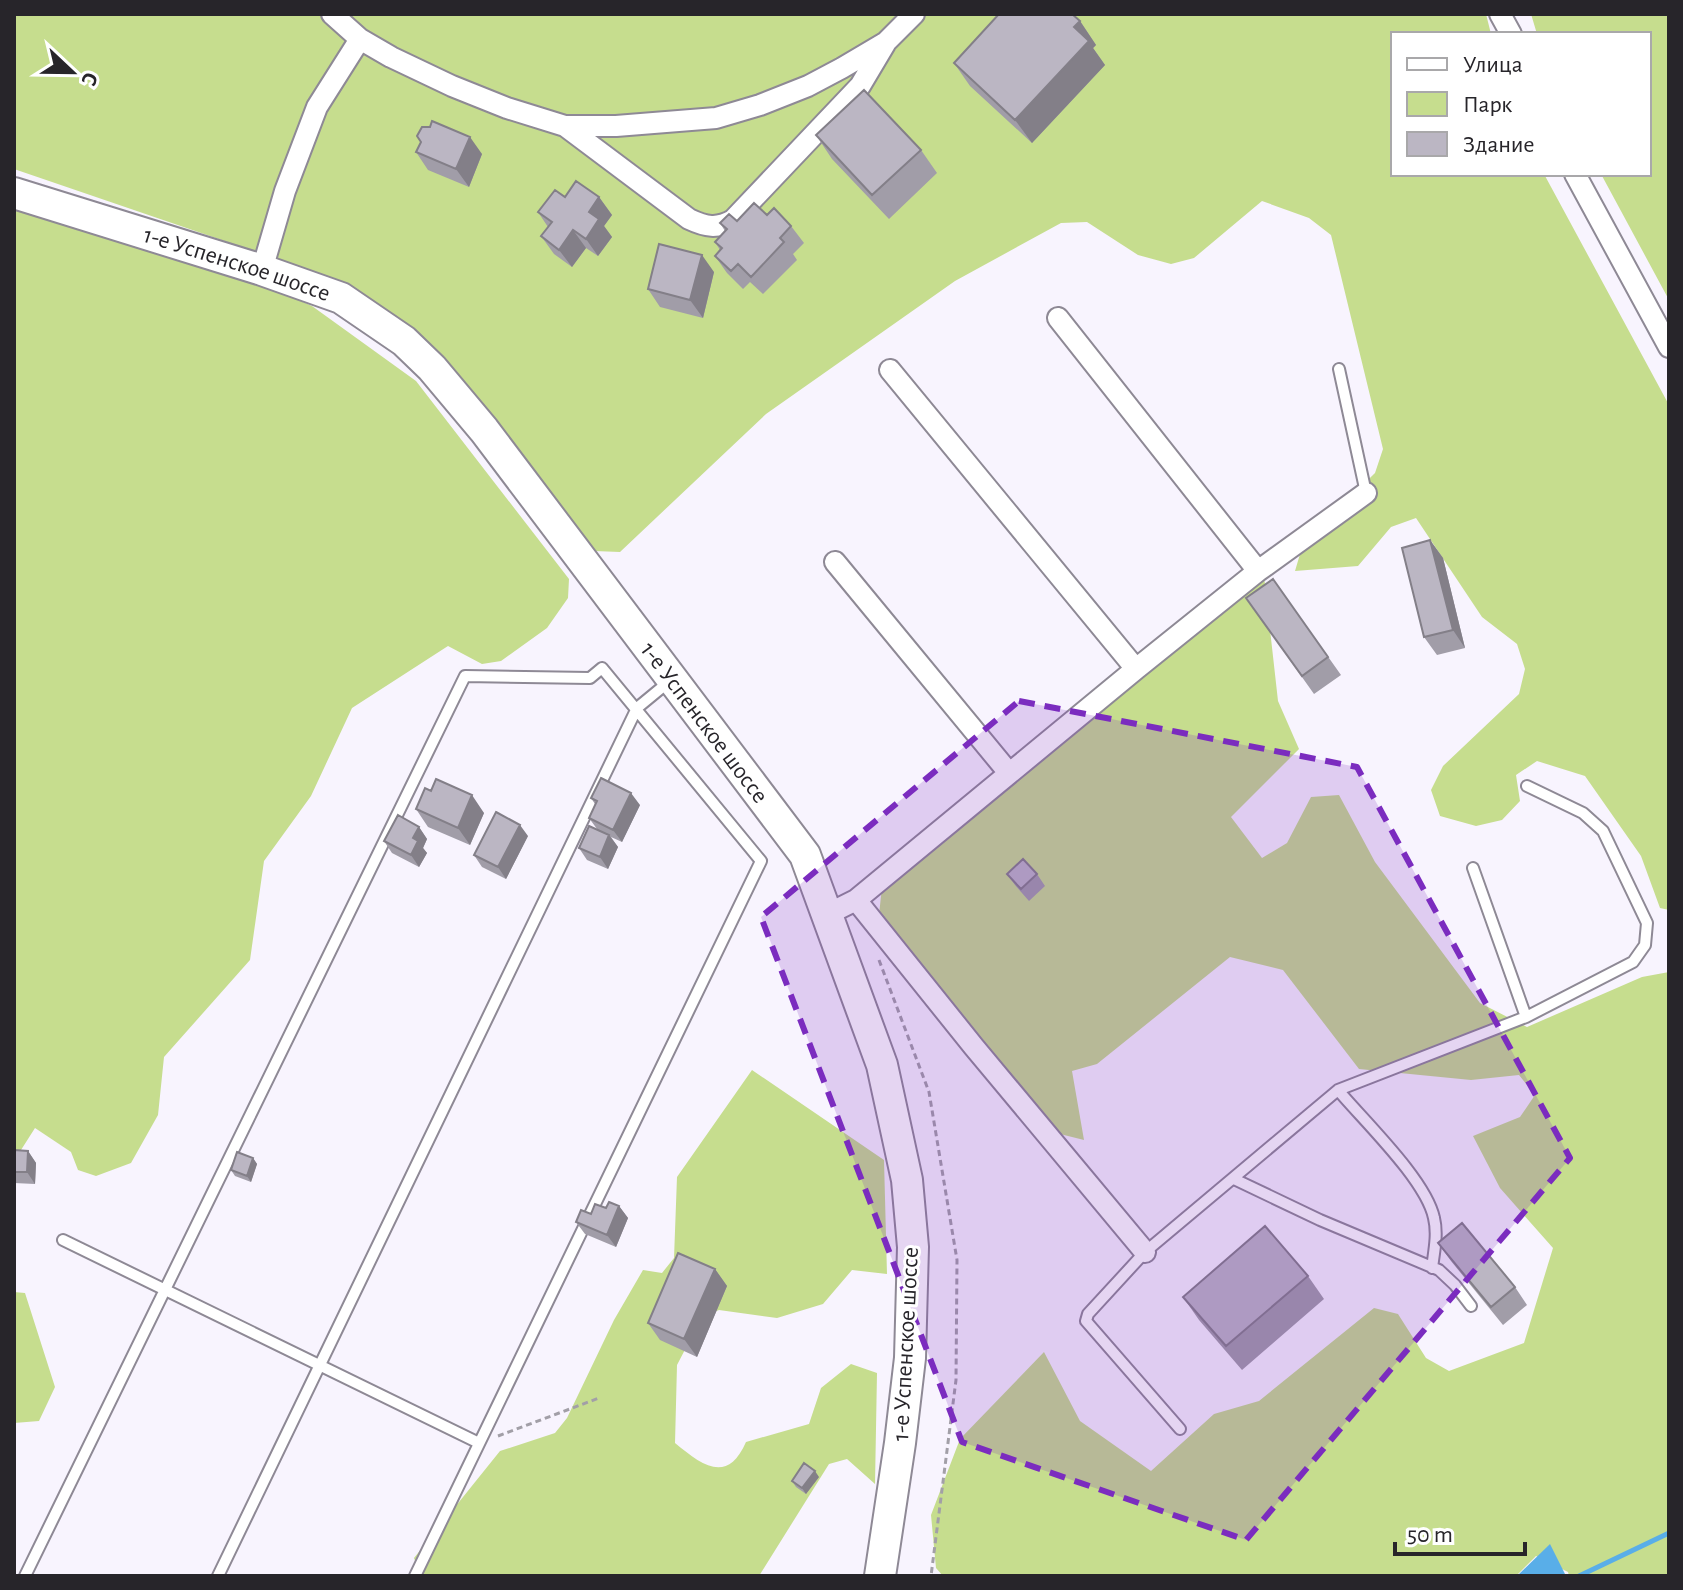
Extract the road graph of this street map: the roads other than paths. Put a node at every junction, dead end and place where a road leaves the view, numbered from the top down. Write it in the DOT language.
graph roads {
  1 [pos="332,14"];
  2 [pos="914,14"];
  3 [pos="1500,14"];
  4 [pos="1510,32"];
  5 [pos="360,39"];
  6 [pos="886,42"];
  7 [pos="565,126"];
  8 [pos="1576,176"];
  9 [pos="14,193"];
  10 [pos="262,270"];
  11 [pos="1058,318"];
  12 [pos="1669,347"];
  13 [pos="1339,369"];
  14 [pos="890,370"];
  15 [pos="1366,493"];
  16 [pos="835,562"];
  17 [pos="1258,571"];
  18 [pos="1136,669"];
  19 [pos="672,678"];
  20 [pos="637,708"];
  21 [pos="1009,773"];
  22 [pos="1527,786"];
  23 [pos="1473,868"];
  24 [pos="856,900"];
  25 [pos="828,914"];
  26 [pos="1526,1017"];
  27 [pos="1338,1090"];
  28 [pos="1234,1179"];
  29 [pos="63,1240"];
  30 [pos="1145,1252"];
  31 [pos="1432,1268"];
  32 [pos="164,1290"];
  33 [pos="1471,1306"];
  34 [pos="320,1365"];
  35 [pos="1180,1429"];
  36 [pos="479,1443"];
  37 [pos="25,1576"];
  38 [pos="218,1576"];
  39 [pos="415,1576"];
  40 [pos="880,1576"];
  1 -- 5 [label="street"];
  2 -- 6 [label="street"];
  3 -- 4 [label="street"];
  5 -- 7 [label="street"];
  5 -- 10 [label="street"];
  6 -- 7 [label="street"];
  6 -- 7 [label="street"];
  8 -- 12 [label="street"];
  9 -- 10 [label="main road, 1-е Успенское шоссе"];
  10 -- 19 [label="main road, 1-е Успенское шоссе"];
  11 -- 17 [label="street"];
  13 -- 15 [label="lane"];
  14 -- 18 [label="street"];
  15 -- 17 [label="street"];
  16 -- 21 [label="street"];
  17 -- 18 [label="street"];
  18 -- 21 [label="street"];
  19 -- 20 [label="lane"];
  19 -- 25 [label="main road, 1-е Успенское шоссе"];
  20 -- 32 [label="lane"];
  20 -- 34 [label="lane"];
  20 -- 36 [label="lane"];
  21 -- 24 [label="street"];
  22 -- 26 [label="lane"];
  23 -- 26 [label="lane"];
  24 -- 25 [label="street"];
  24 -- 30 [label="street"];
  25 -- 40 [label="main road, 1-е Успенское шоссе"];
  26 -- 27 [label="lane"];
  27 -- 28 [label="lane"];
  27 -- 31 [label="lane"];
  28 -- 30 [label="lane"];
  28 -- 31 [label="lane"];
  29 -- 32 [label="lane"];
  30 -- 35 [label="lane"];
  31 -- 33 [label="lane"];
  32 -- 34 [label="lane"];
  32 -- 37 [label="lane"];
  34 -- 36 [label="lane"];
  34 -- 38 [label="lane"];
  36 -- 39 [label="lane"];
}
